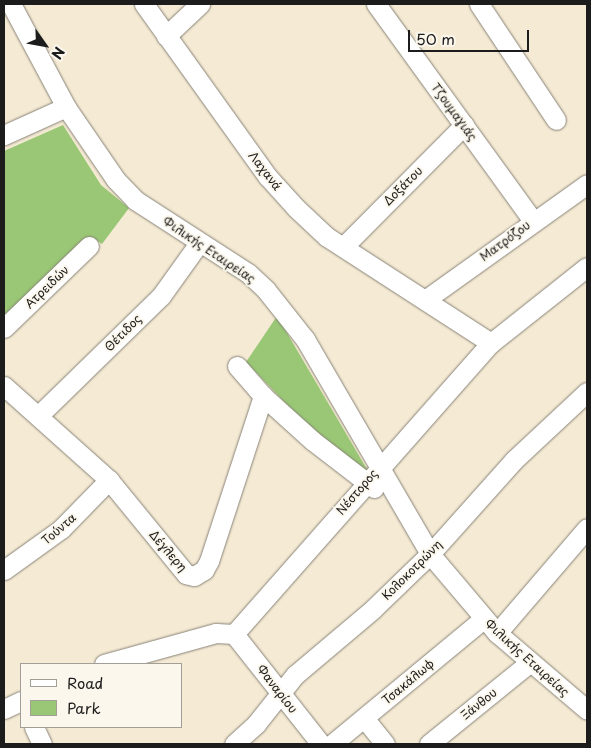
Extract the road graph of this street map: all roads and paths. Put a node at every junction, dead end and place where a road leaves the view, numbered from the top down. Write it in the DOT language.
graph roads {
  1 [pos="11,4"];
  2 [pos="144,4"];
  3 [pos="200,4"];
  4 [pos="376,4"];
  5 [pos="479,4"];
  6 [pos="166,36"];
  7 [pos="66,107"];
  8 [pos="556,120"];
  9 [pos="464,126"];
  10 [pos="4,135"];
  11 [pos="587,184"];
  12 [pos="533,221"];
  13 [pos="199,243"];
  14 [pos="90,246"];
  15 [pos="343,247"];
  16 [pos="587,267"];
  17 [pos="425,300"];
  18 [pos="4,328"];
  19 [pos="491,343"];
  20 [pos="236,366"];
  21 [pos="4,386"];
  22 [pos="587,392"];
  23 [pos="263,396"];
  24 [pos="38,416"];
  25 [pos="379,467"];
  26 [pos="108,480"];
  27 [pos="365,482"];
  28 [pos="401,504"];
  29 [pos="587,528"];
  30 [pos="430,554"];
  31 [pos="4,570"];
  32 [pos="490,626"];
  33 [pos="234,634"];
  34 [pos="108,663"];
  35 [pos="529,663"];
  36 [pos="279,692"];
  37 [pos="20,701"];
  38 [pos="4,709"];
  39 [pos="587,710"];
  40 [pos="364,718"];
  41 [pos="34,728"];
  42 [pos="42,744"];
  43 [pos="234,744"];
  44 [pos="321,744"];
  45 [pos="332,744"];
  46 [pos="385,744"];
  47 [pos="428,744"];
  1 -- 7 [label="street, Φιλικής Εταιρείας"];
  2 -- 6 [label="street, Λαχανά"];
  3 -- 6 [label="street"];
  4 -- 9 [label="street, Τζουμαγιάς"];
  5 -- 8 [label="street"];
  6 -- 15 [label="street, Λαχανά"];
  7 -- 10 [label="street"];
  7 -- 13 [label="street, Φιλικής Εταιρείας"];
  9 -- 12 [label="street, Τζουμαγιάς"];
  9 -- 15 [label="street, Δοξάτου"];
  11 -- 12 [label="street, Ματρόζου"];
  12 -- 17 [label="street, Ματρόζου"];
  13 -- 24 [label="street, Θέτιδος"];
  13 -- 25 [label="street, Φιλικής Εταιρείας"];
  14 -- 18 [label="street, Ατρειδών"];
  15 -- 17 [label="street, Λαχανά"];
  16 -- 19 [label="street, Νέστορος"];
  17 -- 19 [label="street, Λαχανά"];
  19 -- 25 [label="street, Νέστορος"];
  20 -- 23 [label="street, Φιλικής Εταιρείας"];
  21 -- 24 [label="street, Δέγλερη"];
  22 -- 30 [label="street, Κολοκοτρώνη"];
  23 -- 26 [label="street, Δέγλερη"];
  23 -- 27 [label="street, Φιλικής Εταιρείας"];
  24 -- 26 [label="street, Δέγλερη"];
  25 -- 27 [label="street, Νέστορος"];
  25 -- 28 [label="street, Φιλικής Εταιρείας"];
  26 -- 31 [label="street, Τούντα"];
  27 -- 28 [label="street, Φιλικής Εταιρείας"];
  27 -- 33 [label="street, Νέστορος"];
  28 -- 30 [label="street, Φιλικής Εταιρείας"];
  29 -- 32 [label="street, Τσακάλωφ"];
  30 -- 32 [label="street, Φιλικής Εταιρείας"];
  30 -- 36 [label="street, Κολοκοτρώνη"];
  32 -- 35 [label="street, Φιλικής Εταιρείας"];
  32 -- 40 [label="street, Τσακάλωφ"];
  33 -- 34 [label="street"];
  33 -- 36 [label="street, Φαναρίου"];
  35 -- 39 [label="street, Φιλικής Εταιρείας"];
  35 -- 47 [label="street, Ξάνθου"];
  36 -- 43 [label="street, Κολοκοτρώνη"];
  36 -- 44 [label="street, Φαναρίου"];
  37 -- 38 [label="street"];
  40 -- 45 [label="street, Τσακάλωφ"];
  40 -- 46 [label="street"];
  41 -- 42 [label="street"];
}
